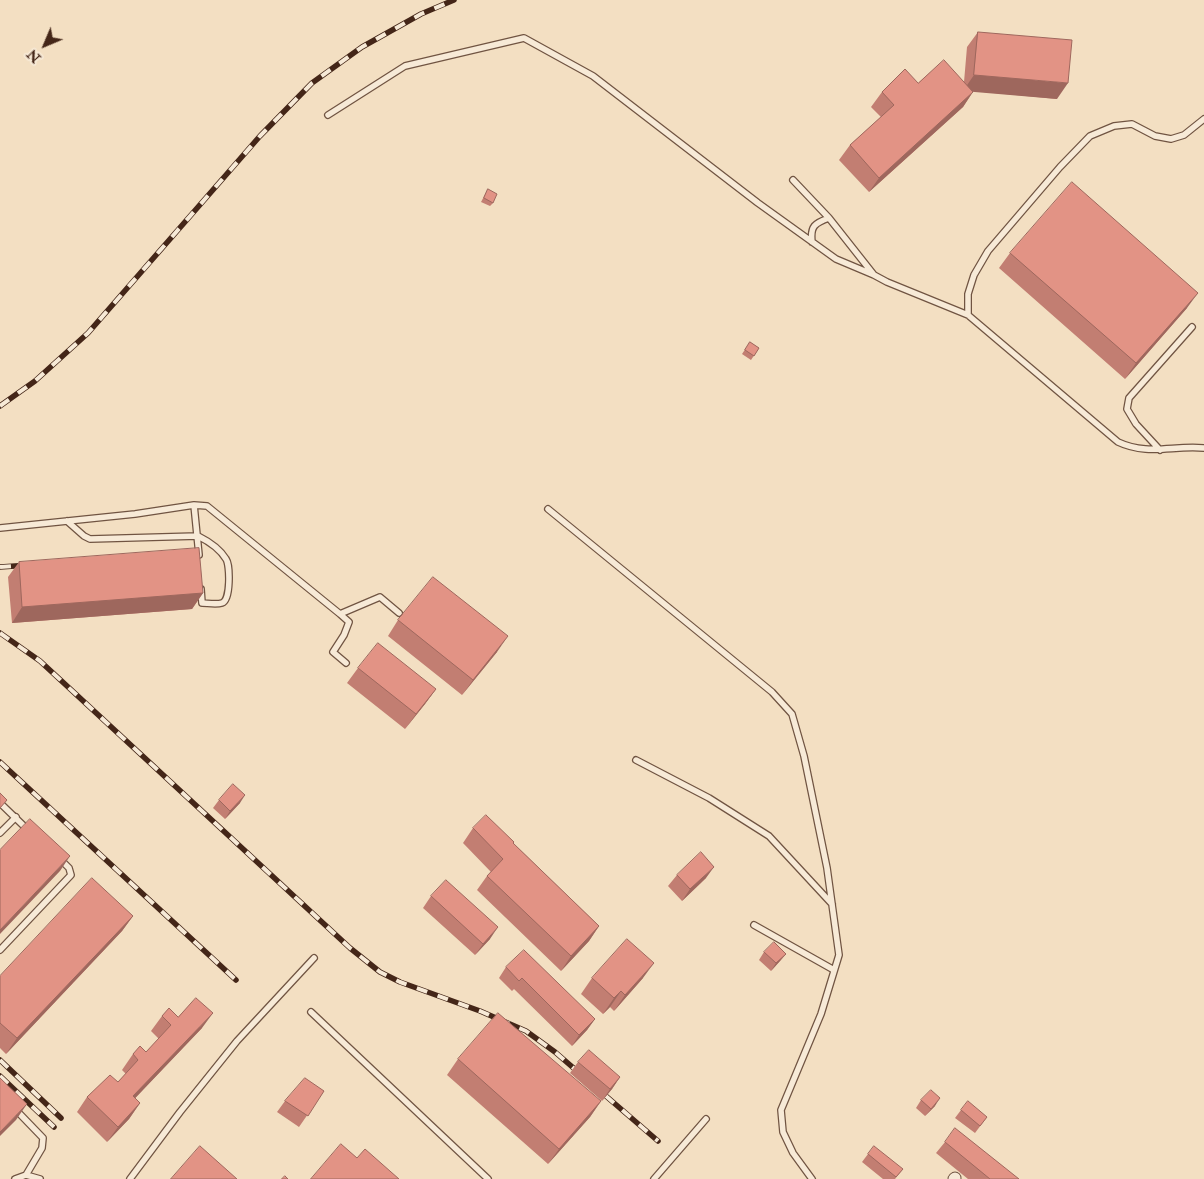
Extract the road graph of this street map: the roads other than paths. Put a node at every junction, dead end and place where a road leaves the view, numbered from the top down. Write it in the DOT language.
graph roads {
  1 [pos="328,115"];
  2 [pos="1204,119"];
  3 [pos="793,180"];
  4 [pos="829,218"];
  5 [pos="812,242"];
  6 [pos="874,275"];
  7 [pos="968,315"];
  8 [pos="1192,327"];
  9 [pos="1204,448"];
  10 [pos="1160,450"];
  11 [pos="194,505"];
  12 [pos="548,509"];
  13 [pos="66,521"];
  14 [pos="0,528"];
  15 [pos="198,536"];
  16 [pos="200,565"];
  17 [pos="201,584"];
  18 [pos="399,613"];
  19 [pos="340,614"];
  20 [pos="346,663"];
  21 [pos="636,760"];
  22 [pos="0,803"];
  23 [pos="16,818"];
  24 [pos="0,833"];
  25 [pos="36,836"];
  26 [pos="56,856"];
  27 [pos="832,904"];
  28 [pos="754,925"];
  29 [pos="0,950"];
  30 [pos="314,958"];
  31 [pos="834,970"];
  32 [pos="311,1012"];
  33 [pos="14,1108"];
  34 [pos="706,1119"];
  35 [pos="26,1175"];
  36 [pos="15,1179"];
  37 [pos="40,1179"];
  38 [pos="130,1179"];
  39 [pos="488,1179"];
  40 [pos="654,1179"];
  41 [pos="812,1179"];
  1 -- 5 [label="lane"];
  2 -- 7 [label="lane"];
  3 -- 4 [label="lane"];
  4 -- 5 [label="lane"];
  4 -- 6 [label="lane"];
  5 -- 6 [label="lane"];
  6 -- 7 [label="lane"];
  7 -- 10 [label="lane"];
  8 -- 10 [label="lane"];
  9 -- 10 [label="lane"];
  11 -- 13 [label="lane"];
  11 -- 15 [label="lane"];
  11 -- 19 [label="lane"];
  12 -- 27 [label="lane"];
  13 -- 14 [label="lane"];
  13 -- 15 [label="lane"];
  15 -- 16 [label="lane"];
  15 -- 17 [label="lane"];
  18 -- 19 [label="lane"];
  19 -- 20 [label="lane"];
  21 -- 27 [label="lane"];
  22 -- 23 [label="lane"];
  23 -- 24 [label="lane"];
  23 -- 25 [label="lane"];
  26 -- 29 [label="lane"];
  27 -- 31 [label="lane"];
  28 -- 31 [label="lane"];
  30 -- 38 [label="lane"];
  31 -- 41 [label="lane"];
  32 -- 39 [label="lane"];
  33 -- 35 [label="lane"];
  34 -- 40 [label="lane"];
  35 -- 36 [label="lane"];
  35 -- 37 [label="lane"];
}
